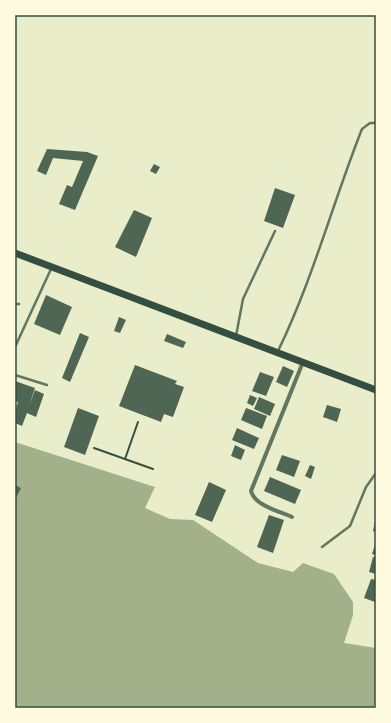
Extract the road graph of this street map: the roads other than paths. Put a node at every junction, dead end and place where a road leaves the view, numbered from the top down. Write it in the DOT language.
graph roads {
  1 [pos="376,123"];
  2 [pos="275,231"];
  3 [pos="15,253"];
  4 [pos="52,266"];
  5 [pos="15,304"];
  6 [pos="19,304"];
  7 [pos="236,336"];
  8 [pos="15,347"];
  9 [pos="277,352"];
  10 [pos="303,362"];
  11 [pos="15,375"];
  12 [pos="47,385"];
  13 [pos="376,390"];
  14 [pos="376,473"];
  15 [pos="292,517"];
  16 [pos="322,547"];
  1 -- 9 [label="lane"];
  2 -- 7 [label="lane"];
  3 -- 4 [label="main road"];
  4 -- 7 [label="main road"];
  4 -- 8 [label="lane"];
  5 -- 6 [label="lane"];
  7 -- 9 [label="main road"];
  9 -- 10 [label="main road"];
  10 -- 13 [label="main road"];
  10 -- 15 [label="street"];
  11 -- 12 [label="lane"];
  14 -- 16 [label="lane"];
}
